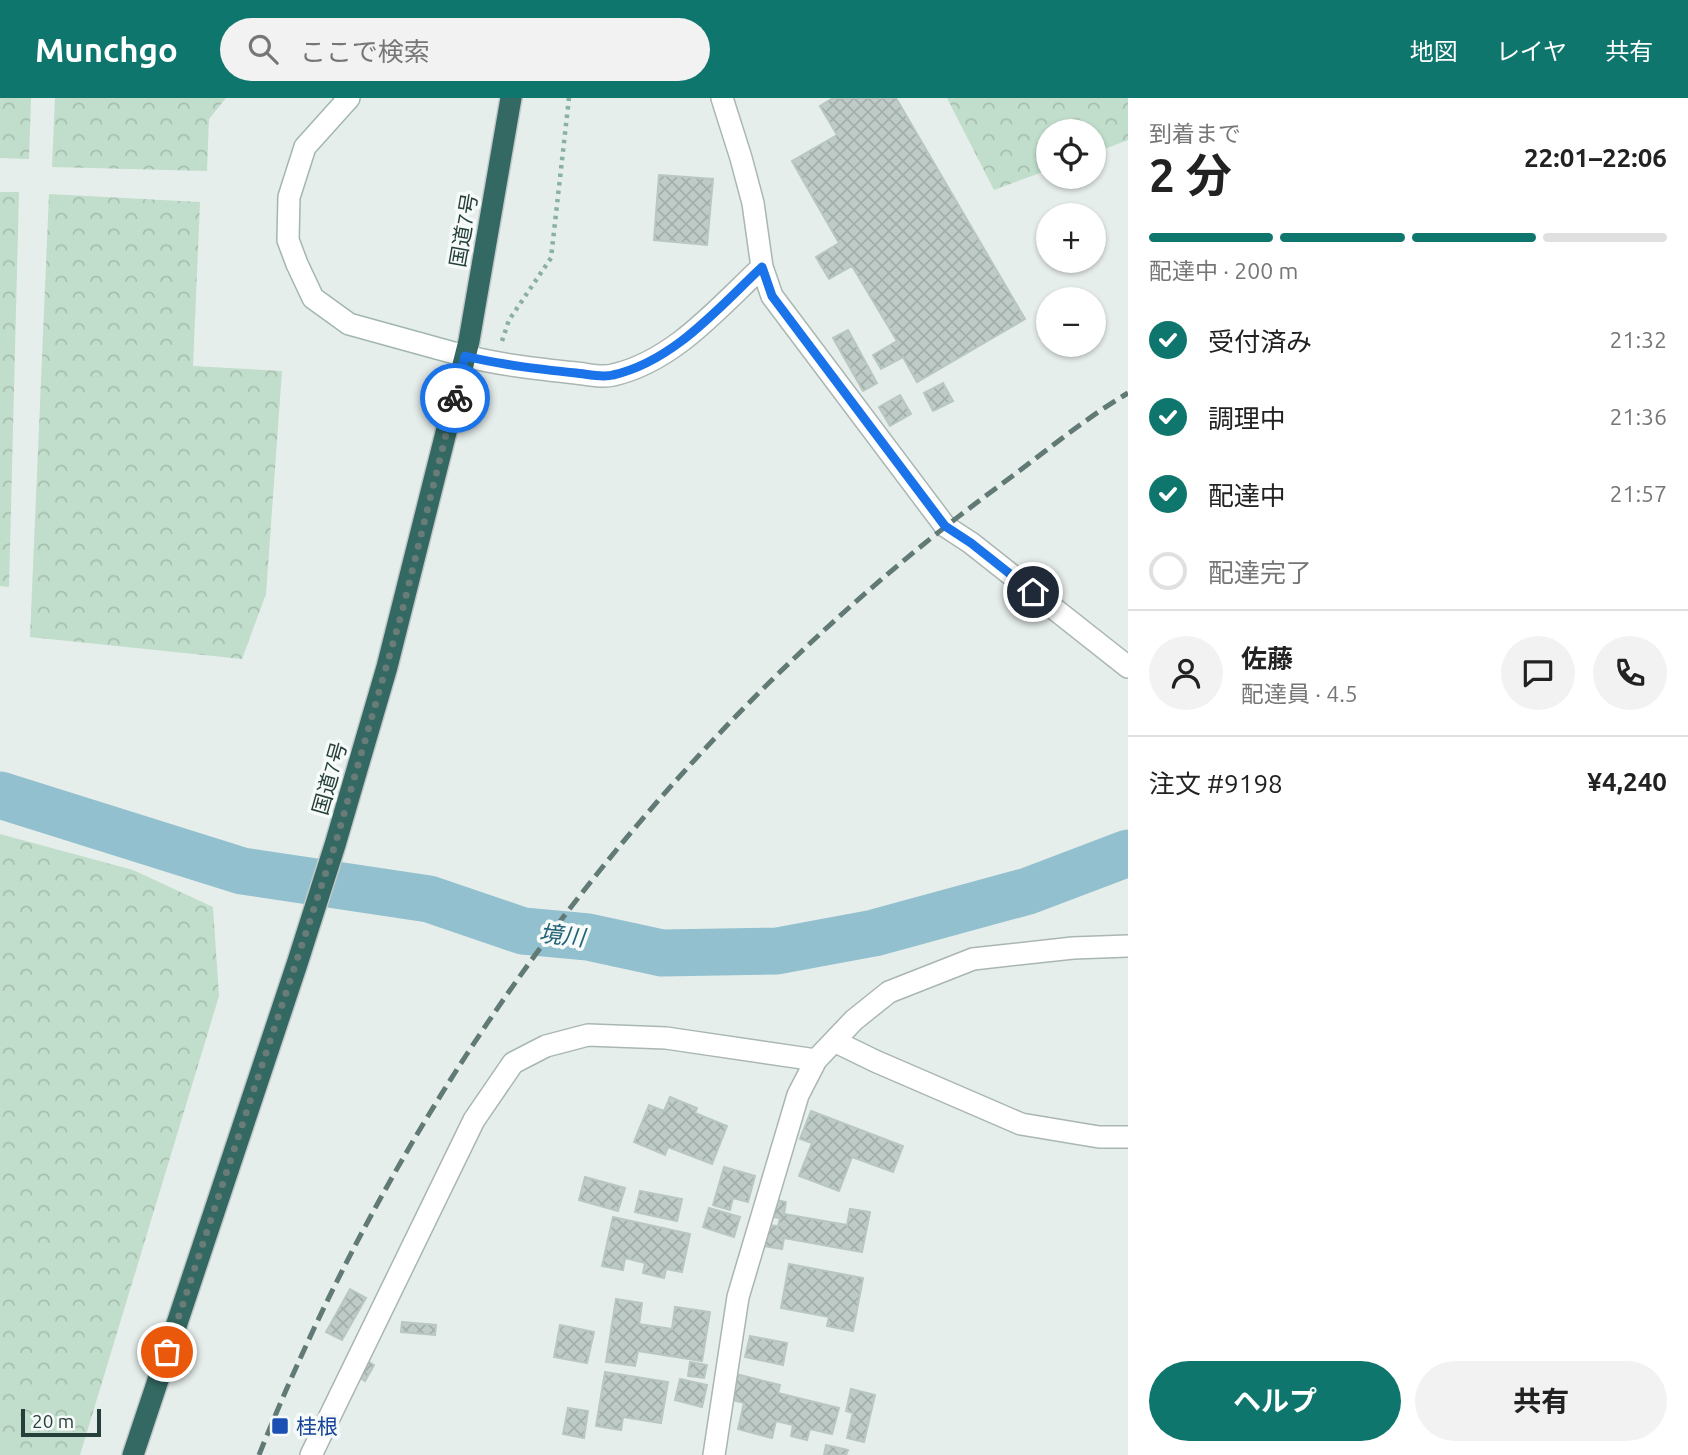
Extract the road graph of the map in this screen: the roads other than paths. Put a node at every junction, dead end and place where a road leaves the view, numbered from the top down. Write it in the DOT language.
graph roads {
  1 [pos="349,98"];
  2 [pos="511,98"];
  3 [pos="722,98"];
  4 [pos="762,267"];
  5 [pos="465,356"];
  6 [pos="1128,667"];
  7 [pos="1128,946"];
  8 [pos="834,1041"];
  9 [pos="816,1060"];
  10 [pos="1128,1138"];
  11 [pos="133,1455"];
  12 [pos="311,1455"];
  13 [pos="714,1455"];
  1 -- 5 [label="street"];
  2 -- 5 [label="highway, 国道7号"];
  3 -- 4 [label="street"];
  4 -- 5 [label="street"];
  4 -- 6 [label="street"];
  5 -- 11 [label="highway, 国道7号"];
  7 -- 8 [label="street"];
  8 -- 9 [label="street"];
  8 -- 10 [label="street"];
  9 -- 12 [label="street"];
  9 -- 13 [label="street"];
}
